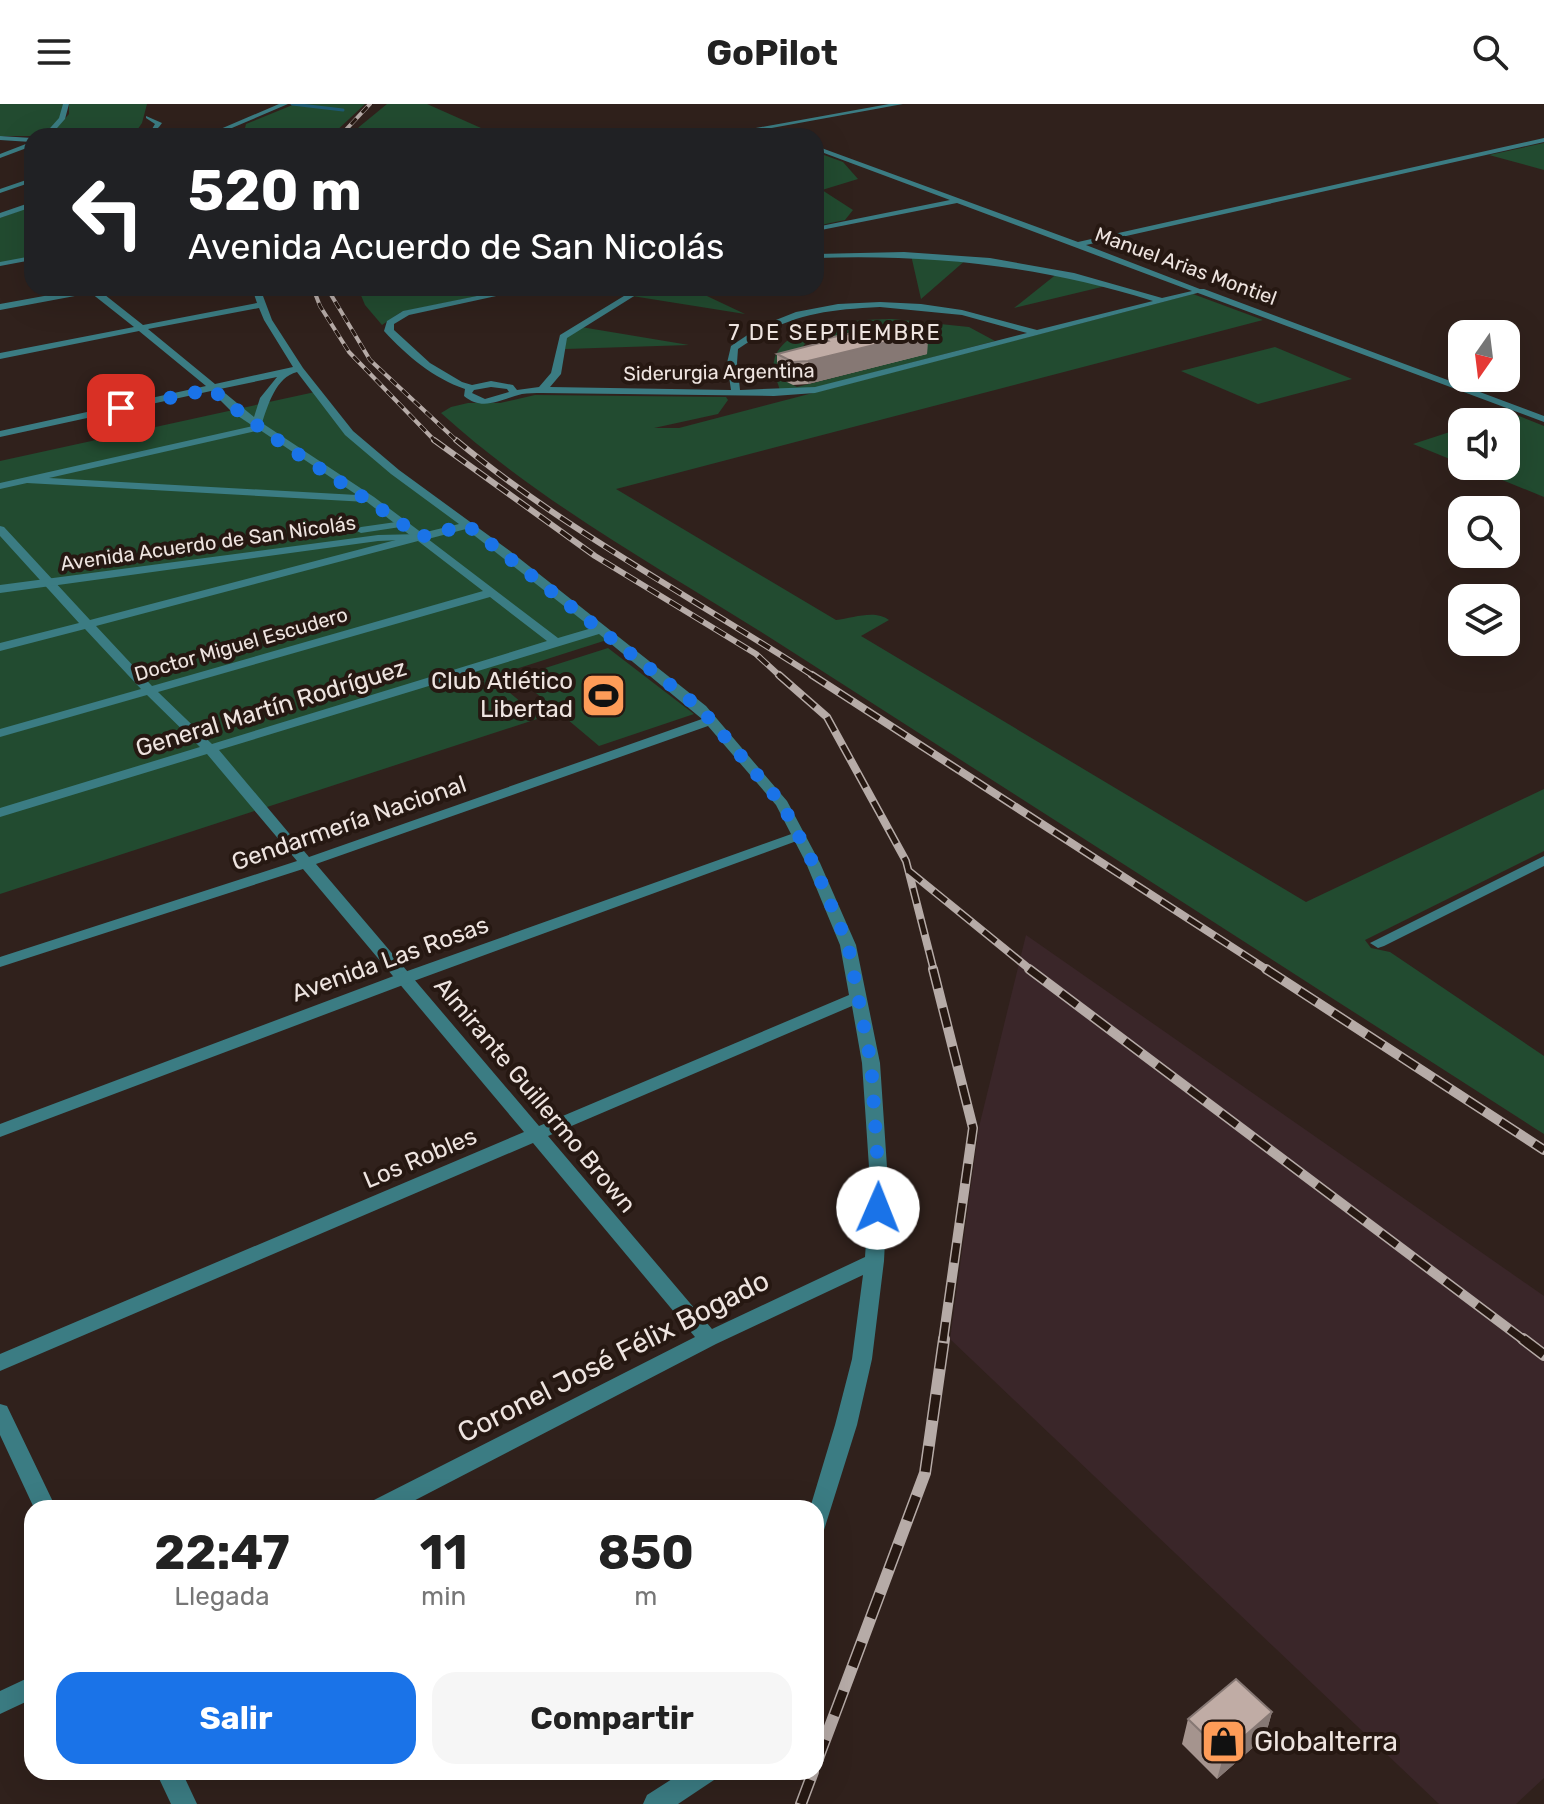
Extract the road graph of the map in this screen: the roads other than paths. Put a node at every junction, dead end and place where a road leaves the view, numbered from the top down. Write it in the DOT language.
graph roads {
  1 [pos="66,104"];
  2 [pos="285,104"];
  3 [pos="900,104"];
  4 [pos="151,108"];
  5 [pos="148,117"];
  6 [pos="54,128"];
  7 [pos="143,128"];
  8 [pos="155,128"];
  9 [pos="234,128"];
  10 [pos="762,128"];
  11 [pos="0,139"];
  12 [pos="1544,140"];
  13 [pos="24,141"];
  14 [pos="24,146"];
  15 [pos="824,151"];
  16 [pos="0,156"];
  17 [pos="24,183"];
  18 [pos="0,191"];
  19 [pos="958,201"];
  20 [pos="24,207"];
  21 [pos="0,216"];
  22 [pos="824,227"];
  23 [pos="1077,245"];
  24 [pos="824,256"];
  25 [pos="24,260"];
  26 [pos="0,264"];
  27 [pos="1201,291"];
  28 [pos="60,296"];
  29 [pos="106,296"];
  30 [pos="260,296"];
  31 [pos="490,296"];
  32 [pos="630,296"];
  33 [pos="1160,301"];
  34 [pos="264,304"];
  35 [pos="0,307"];
  36 [pos="143,328"];
  37 [pos="1034,332"];
  38 [pos="0,356"];
  39 [pos="299,369"];
  40 [pos="286,372"];
  41 [pos="471,388"];
  42 [pos="212,389"];
  43 [pos="542,390"];
  44 [pos="514,393"];
  45 [pos="736,393"];
  46 [pos="1544,419"];
  47 [pos="258,426"];
  48 [pos="0,434"];
  49 [pos="28,480"];
  50 [pos="0,486"];
  51 [pos="370,499"];
  52 [pos="403,524"];
  53 [pos="467,525"];
  54 [pos="0,529"];
  55 [pos="420,537"];
  56 [pos="0,578"];
  57 [pos="48,578"];
  58 [pos="0,589"];
  59 [pos="494,592"];
  60 [pos="87,624"];
  61 [pos="601,629"];
  62 [pos="557,643"];
  63 [pos="0,647"];
  64 [pos="148,691"];
  65 [pos="710,721"];
  66 [pos="0,733"];
  67 [pos="211,750"];
  68 [pos="0,813"];
  69 [pos="797,836"];
  70 [pos="1544,860"];
  71 [pos="308,862"];
  72 [pos="1378,943"];
  73 [pos="0,962"];
  74 [pos="405,978"];
  75 [pos="858,997"];
  76 [pos="0,1131"];
  77 [pos="535,1135"];
  78 [pos="874,1261"];
  79 [pos="709,1339"];
  80 [pos="0,1363"];
  81 [pos="0,1412"];
  82 [pos="41,1500"];
  83 [pos="396,1500"];
  84 [pos="823,1500"];
  85 [pos="24,1691"];
  86 [pos="0,1703"];
  87 [pos="173,1780"];
  88 [pos="694,1780"];
  89 [pos="184,1804"];
  90 [pos="656,1804"];
  1 -- 6 [label="street"];
  2 -- 9 [label="street"];
  3 -- 10 [label="street"];
  4 -- 5 [label="street"];
  5 -- 7 [label="street"];
  5 -- 8 [label="street"];
  11 -- 13 [label="street"];
  12 -- 23 [label="street"];
  14 -- 16 [label="street"];
  15 -- 19 [label="street, Manuel Arias Montiel"];
  17 -- 18 [label="street"];
  19 -- 22 [label="street"];
  19 -- 23 [label="street, Manuel Arias Montiel"];
  20 -- 21 [label="street"];
  23 -- 27 [label="street, Manuel Arias Montiel"];
  24 -- 33 [label="street"];
  25 -- 26 [label="street"];
  27 -- 33 [label="street, Siderurgia Argentina"];
  27 -- 46 [label="street, Manuel Arias Montiel"];
  28 -- 35 [label="street"];
  29 -- 36 [label="street"];
  30 -- 34 [label="street"];
  31 -- 41 [label="street"];
  32 -- 43 [label="street"];
  33 -- 37 [label="street, Siderurgia Argentina"];
  34 -- 36 [label="street"];
  34 -- 39 [label="street"];
  36 -- 38 [label="street"];
  36 -- 42 [label="street"];
  37 -- 45 [label="street, Siderurgia Argentina"];
  37 -- 45 [label="street"];
  39 -- 40 [label="street"];
  39 -- 53 [label="street"];
  40 -- 42 [label="street"];
  40 -- 47 [label="street"];
  41 -- 44 [label="street, Siderurgia Argentina"];
  41 -- 44 [label="street, Siderurgia Argentina"];
  42 -- 47 [label="street"];
  42 -- 48 [label="street"];
  43 -- 44 [label="street, Siderurgia Argentina"];
  43 -- 45 [label="street, Siderurgia Argentina"];
  47 -- 49 [label="street"];
  47 -- 51 [label="street"];
  49 -- 50 [label="street"];
  49 -- 51 [label="street"];
  51 -- 52 [label="street"];
  52 -- 55 [label="street"];
  52 -- 57 [label="street, Avenida Acuerdo de San Nicolás"];
  53 -- 55 [label="street, Avenida Acuerdo de San Nicolás"];
  53 -- 61 [label="street"];
  54 -- 57 [label="street, Almirante Guillermo Brown"];
  55 -- 57 [label="street, Avenida Acuerdo de San Nicolás"];
  55 -- 59 [label="street"];
  55 -- 60 [label="street"];
  56 -- 57 [label="street, Avenida Acuerdo de San Nicolás"];
  57 -- 58 [label="street, Avenida Acuerdo de San Nicolás"];
  57 -- 60 [label="street, Almirante Guillermo Brown"];
  59 -- 62 [label="street"];
  59 -- 64 [label="street, Doctor Miguel Escudero"];
  60 -- 63 [label="street"];
  60 -- 64 [label="street, Almirante Guillermo Brown"];
  61 -- 62 [label="street, General Martín Rodríguez"];
  61 -- 65 [label="street"];
  62 -- 67 [label="street, General Martín Rodríguez"];
  64 -- 66 [label="street, Doctor Miguel Escudero"];
  64 -- 67 [label="street, Almirante Guillermo Brown"];
  65 -- 69 [label="street"];
  65 -- 71 [label="street, Gendarmería Nacional"];
  67 -- 68 [label="street, General Martín Rodríguez"];
  67 -- 71 [label="street, Almirante Guillermo Brown"];
  69 -- 74 [label="street, Avenida Las Rosas"];
  69 -- 75 [label="street"];
  70 -- 72 [label="street"];
  71 -- 73 [label="street, Gendarmería Nacional"];
  71 -- 74 [label="street, Almirante Guillermo Brown"];
  74 -- 76 [label="street, Avenida Las Rosas"];
  74 -- 77 [label="street, Almirante Guillermo Brown"];
  75 -- 77 [label="street, Los Robles"];
  75 -- 78 [label="street"];
  77 -- 79 [label="street, Almirante Guillermo Brown"];
  77 -- 80 [label="street, Los Robles"];
  78 -- 79 [label="street, Coronel José Félix Bogado"];
  78 -- 84 [label="street"];
  79 -- 83 [label="street, Coronel José Félix Bogado"];
  81 -- 82 [label="street"];
  85 -- 86 [label="street"];
  87 -- 89 [label="street"];
  88 -- 90 [label="street"];
}
